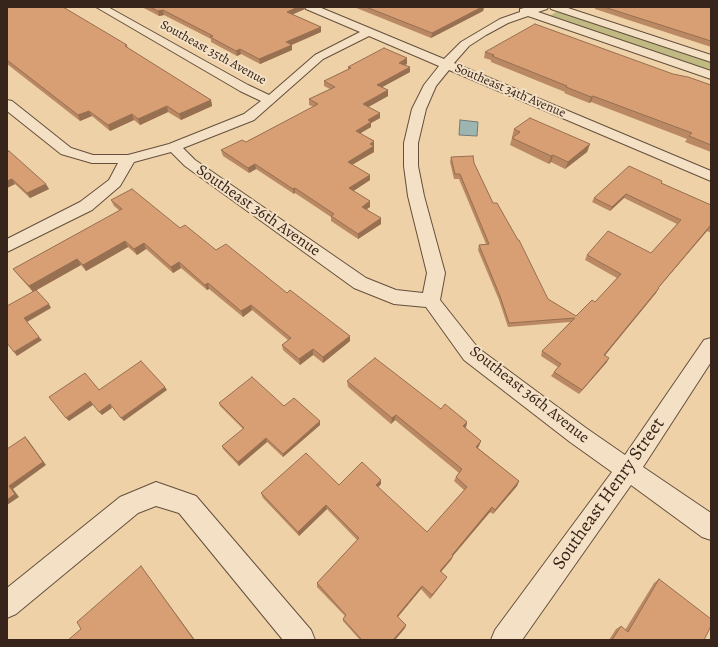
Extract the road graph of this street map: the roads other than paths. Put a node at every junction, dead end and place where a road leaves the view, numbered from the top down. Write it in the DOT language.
graph roads {
  1 [pos="101,7"];
  2 [pos="310,7"];
  3 [pos="512,7"];
  4 [pos="543,7"];
  5 [pos="555,7"];
  6 [pos="527,12"];
  7 [pos="368,32"];
  8 [pos="711,59"];
  9 [pos="446,64"];
  10 [pos="711,76"];
  11 [pos="270,100"];
  12 [pos="7,104"];
  13 [pos="174,147"];
  14 [pos="128,159"];
  15 [pos="711,176"];
  16 [pos="7,246"];
  17 [pos="431,301"];
  18 [pos="711,346"];
  19 [pos="628,470"];
  20 [pos="711,528"];
  21 [pos="7,605"];
  22 [pos="301,640"];
  23 [pos="505,640"];
  1 -- 11 [label="street, Southeast 35th Avenue"];
  2 -- 7 [label="street, Southeast 34th Avenue"];
  3 -- 6 [label="street"];
  4 -- 6 [label="street"];
  5 -- 8 [label="street"];
  6 -- 9 [label="street"];
  6 -- 10 [label="street"];
  7 -- 9 [label="street, Southeast 34th Avenue"];
  7 -- 11 [label="street"];
  9 -- 15 [label="street, Southeast 34th Avenue"];
  9 -- 17 [label="street"];
  11 -- 13 [label="street"];
  12 -- 14 [label="street"];
  13 -- 14 [label="street"];
  13 -- 17 [label="street, Southeast 36th Avenue"];
  14 -- 16 [label="street"];
  17 -- 19 [label="street, Southeast 36th Avenue"];
  18 -- 19 [label="street, Southeast Henry Street"];
  19 -- 20 [label="street, Southeast 36th Avenue"];
  19 -- 23 [label="street, Southeast Henry Street"];
  21 -- 22 [label="street"];
}
